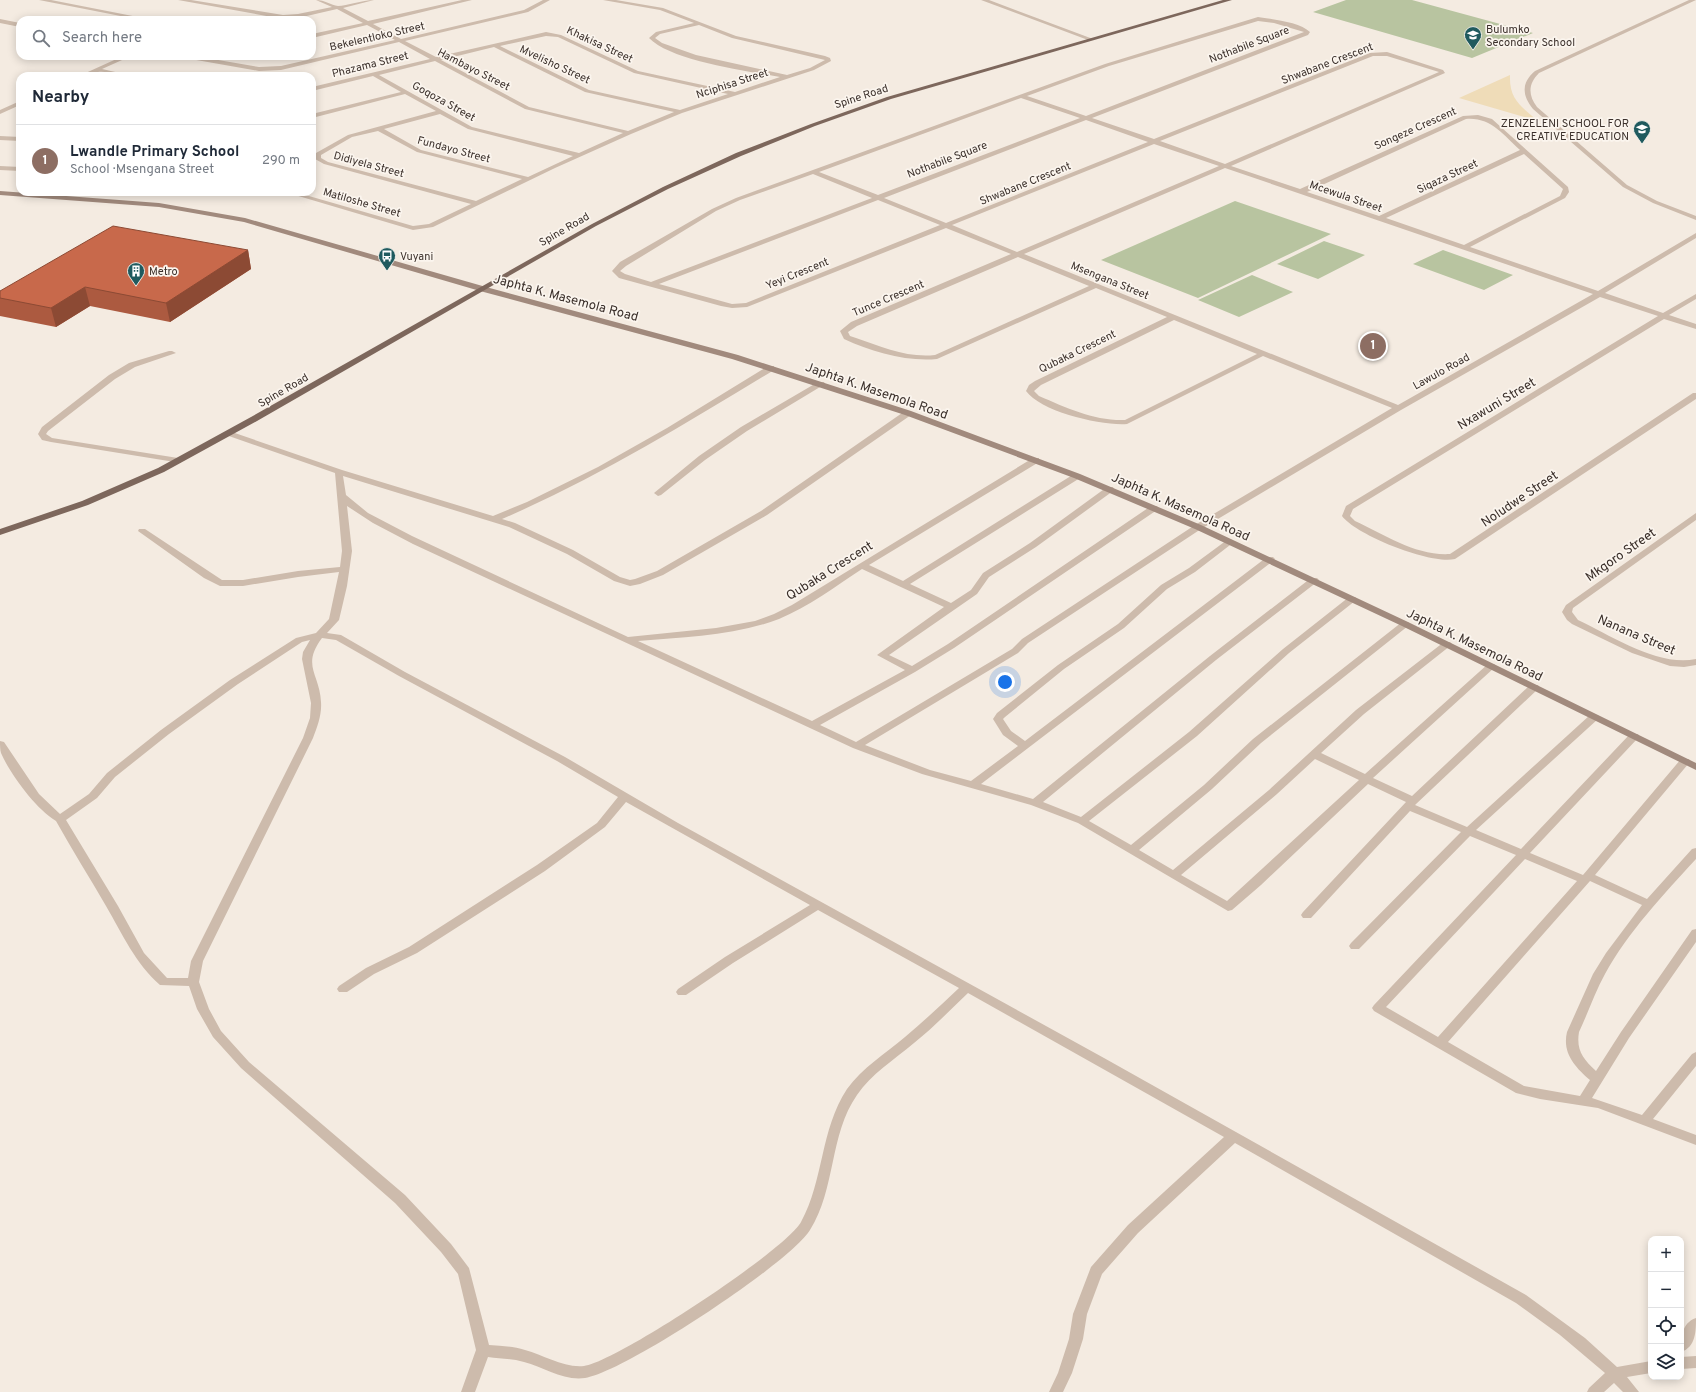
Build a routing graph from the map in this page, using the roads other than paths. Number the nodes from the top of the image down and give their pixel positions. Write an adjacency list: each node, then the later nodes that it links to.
1 (42, 0): 13 (street)
2 (70, 0): 13 (street)
3 (181, 0): 17 (street)
4 (318, 0): 14 (street, Hambayo Street)
5 (371, 0): 14 (street)
6 (469, 0): 21 (street)
7 (548, 0): 26 (street, Bekelentloko Street)
8 (606, 0): 22 (street, Nciphisa Street)
9 (984, 0): 25 (street)
10 (1217, 0): 19 (main road, Spine Road)
11 (1229, 0): 19 (main road, Spine Road)
12 (1694, 0): 67 (street)
13 (61, 4): 15 (street)
14 (337, 8): 18 (street); 21 (street, Hambayo Street)
15 (120, 15): 16 (street)
16 (126, 16)
17 (272, 16)
18 (298, 16)
19 (1170, 16): 25 (main road, Spine Road)
20 (0, 21): 23 (street)
21 (366, 23): 24 (street); 26 (street, Hambayo Street)
22 (700, 23): 37 (street, Nciphisa Street); 37 (street)
23 (16, 24)
24 (316, 35)
25 (1090, 39): 76 (main road, Spine Road)
26 (400, 41): 28 (street, Hambayo Street); 32 (street, Bekelentloko Street)
27 (494, 45): 28 (street, Khakisa Street); 40 (street, Khakisa Street); 45 (street, Mvelisho Street)
28 (433, 59): 36 (street, Phazama Street); 49 (street, Hambayo Street)
29 (119, 60): 33 (street)
30 (206, 60): 31 (street, Bekelentloko Street)
31 (314, 60)
32 (316, 60)
33 (97, 70): 34 (street); 35 (street)
34 (92, 72)
35 (108, 72)
36 (373, 74): 38 (street, Phazama Street); 39 (street, Goqoza Street)
37 (787, 77): 40 (street, Nciphisa Street)
38 (316, 88)
39 (407, 92): 44 (street, Goqoza Street); 46 (street)
40 (735, 94): 45 (street, Nciphisa Street)
41 (1021, 96): 47 (street, Mcewula Street); 47 (street, Nothabile Square); 58 (street, Nothabile Square)
42 (16, 105): 43 (street)
43 (0, 112)
44 (442, 112): 48 (street, Didiyela Street); 54 (street, Goqoza Street)
45 (680, 112): 49 (street, Nciphisa Street)
46 (316, 115)
47 (1086, 118): 52 (street, Mcewula Street); 65 (street, Nothabile Square)
48 (378, 128): 59 (street, Fundayo Street); 66 (street, Didiyela Street)
49 (629, 133): 54 (street, Nciphisa Street)
50 (0, 138): 51 (street)
51 (16, 139)
52 (1154, 142): 55 (street, Mcewula Street); 55 (street, Shwabane Crescent); 69 (street, Shwabane Crescent)
53 (1524, 150): 60 (street, Songeze Crescent); 68 (street, Siqaza Street); 72 (street, Songeze Crescent)
54 (578, 155): 59 (street, Nciphisa Street)
55 (1226, 166): 60 (street, Mcewula Street); 73 (street, Shwabane Crescent)
56 (0, 168): 57 (street)
57 (16, 169)
58 (814, 172): 65 (street, Msengana Street); 74 (street, Nothabile Square)
59 (529, 179): 66 (street, Nciphisa Street)
60 (1300, 192): 68 (street, Mcewula Street)
61 (0, 194): 62 (main road, Japhta K. Masemola Road)
62 (16, 195)
63 (34, 196): 76 (main road, Japhta K. Masemola Road)
64 (302, 196): 70 (street, Matiloshe Street)
65 (877, 197): 69 (street, Msengana Street); 74 (street, Nothabile Square)
66 (478, 204): 70 (street, Nciphisa Street)
67 (1696, 218)
68 (1379, 219): 72 (street, Mcewula Street)
69 (946, 225): 73 (street, Msengana Street); 74 (street, Yeyi Crescent)
70 (431, 226)
71 (1696, 235): 77 (street, Lawulo Road)
72 (1464, 248): 77 (street, Mcewula Street)
73 (1018, 254): 75 (street, Msengana Street); 75 (street, Tunce Crescent)
74 (652, 284)
75 (1095, 286): 80 (street, Msengana Street)
76 (483, 288): 84 (main road, Japhta K. Masemola Road); 89 (main road, Spine Road)
77 (1598, 294): 79 (street, Mcewula Street); 87 (street, Lawulo Road)
78 (1696, 296): 79 (street)
79 (1664, 316): 81 (street, Mcewula Street); 98 (street, Nxawuni Street)
80 (1174, 317): 83 (street, Msengana Street); 83 (street, Qubaka Crescent)
81 (1696, 327)
82 (172, 353): 91 (street)
83 (1264, 353): 87 (street, Msengana Street)
84 (771, 368): 85 (main road, Japhta K. Masemola Road); 100 (street)
85 (821, 384): 88 (main road, Japhta K. Masemola Road); 95 (street)
86 (1696, 395): 98 (street, Noludwe Street)
87 (1398, 408): 101 (street, Lawulo Road)
88 (908, 413): 90 (main road, Japhta K. Masemola Road); 100 (street)
89 (229, 433): 91 (main road, Spine Road); 92 (street)
90 (1036, 460): 93 (main road, Japhta K. Masemola Road); 106 (street, Qubaka Crescent)
91 (178, 461): 103 (main road, Spine Road)
92 (339, 472): 96 (street); 100 (street)
93 (1077, 476): 94 (main road, Japhta K. Masemola Road); 109 (street)
94 (1110, 489): 97 (main road, Japhta K. Masemola Road); 111 (street)
95 (658, 493)
96 (342, 497): 107 (street); 115 (street)
97 (1154, 508): 101 (main road, Japhta K. Masemola Road); 119 (street)
98 (1346, 516)
99 (1696, 516): 112 (street, Mkgoro Street)
100 (494, 519)
101 (1198, 527): 104 (main road, Japhta K. Masemola Road); 125 (street, Lawulo Road)
102 (142, 531): 107 (street)
103 (0, 532)
104 (1230, 542): 105 (main road, Japhta K. Masemola Road); 126 (street)
105 (1270, 560): 108 (main road, Japhta K. Masemola Road); 126 (street)
106 (863, 566): 109 (street); 115 (street, Qubaka Crescent)
107 (344, 569): 114 (street)
108 (1314, 580): 110 (main road, Japhta K. Masemola Road); 133 (street)
109 (903, 585): 111 (street)
110 (1352, 599): 113 (main road, Japhta K. Masemola Road); 136 (street)
111 (952, 607): 119 (street)
112 (1570, 618): 117 (street, Nanana Street)
113 (1405, 624): 116 (main road, Japhta K. Masemola Road); 138 (street)
114 (319, 635): 132 (street); 135 (street); 148 (street)
115 (627, 639): 122 (street)
116 (1447, 644): 118 (main road, Japhta K. Masemola Road); 127 (street)
117 (1696, 662)
118 (1491, 666): 120 (main road, Japhta K. Masemola Road); 130 (street)
119 (912, 670): 122 (street)
120 (1534, 687): 121 (main road, Japhta K. Masemola Road); 134 (street)
121 (1594, 717): 123 (main road, Japhta K. Masemola Road); 137 (street)
122 (812, 725): 125 (street)
123 (1634, 736): 128 (main road, Japhta K. Masemola Road); 140 (street)
124 (0, 744): 135 (street)
125 (857, 746): 131 (street)
126 (1026, 746): 131 (street)
127 (1316, 754): 130 (street); 141 (street)
128 (1685, 761): 129 (main road, Japhta K. Masemola Road); 142 (street)
129 (1696, 766)
130 (1365, 778): 134 (street); 141 (street)
131 (973, 785): 133 (street)
132 (625, 796): 144 (street); 150 (street)
133 (1035, 803): 136 (street)
134 (1411, 803): 137 (street); 145 (street)
135 (60, 819): 148 (street)
136 (1082, 821): 138 (street)
137 (1468, 832): 140 (street); 147 (street)
138 (1133, 850): 141 (street)
139 (1696, 852): 143 (street)
140 (1522, 854): 142 (street); 152 (street)
141 (1175, 874)
142 (1587, 878): 143 (street); 152 (street)
143 (1650, 904): 154 (street)
144 (818, 905): 149 (street); 151 (street)
145 (1307, 915)
146 (1696, 933): 154 (street)
147 (1355, 946)
148 (193, 982): 161 (street)
149 (966, 988): 157 (street); 161 (street)
150 (343, 989)
151 (682, 992)
152 (1440, 1044): 155 (street)
153 (1696, 1057): 156 (street)
154 (1597, 1079): 155 (street)
155 (1584, 1100): 156 (street)
156 (1645, 1120): 158 (street)
157 (1233, 1137): 165 (street); 167 (street)
158 (1696, 1140)
159 (1696, 1324): 160 (street)
160 (1682, 1344)
161 (483, 1350): 166 (street)
162 (1696, 1362): 163 (street)
163 (1684, 1363)
164 (1648, 1368): 165 (street)
165 (1615, 1373): 168 (street); 169 (street)
166 (468, 1392)
167 (1056, 1392)
168 (1594, 1392)
169 (1632, 1392)

